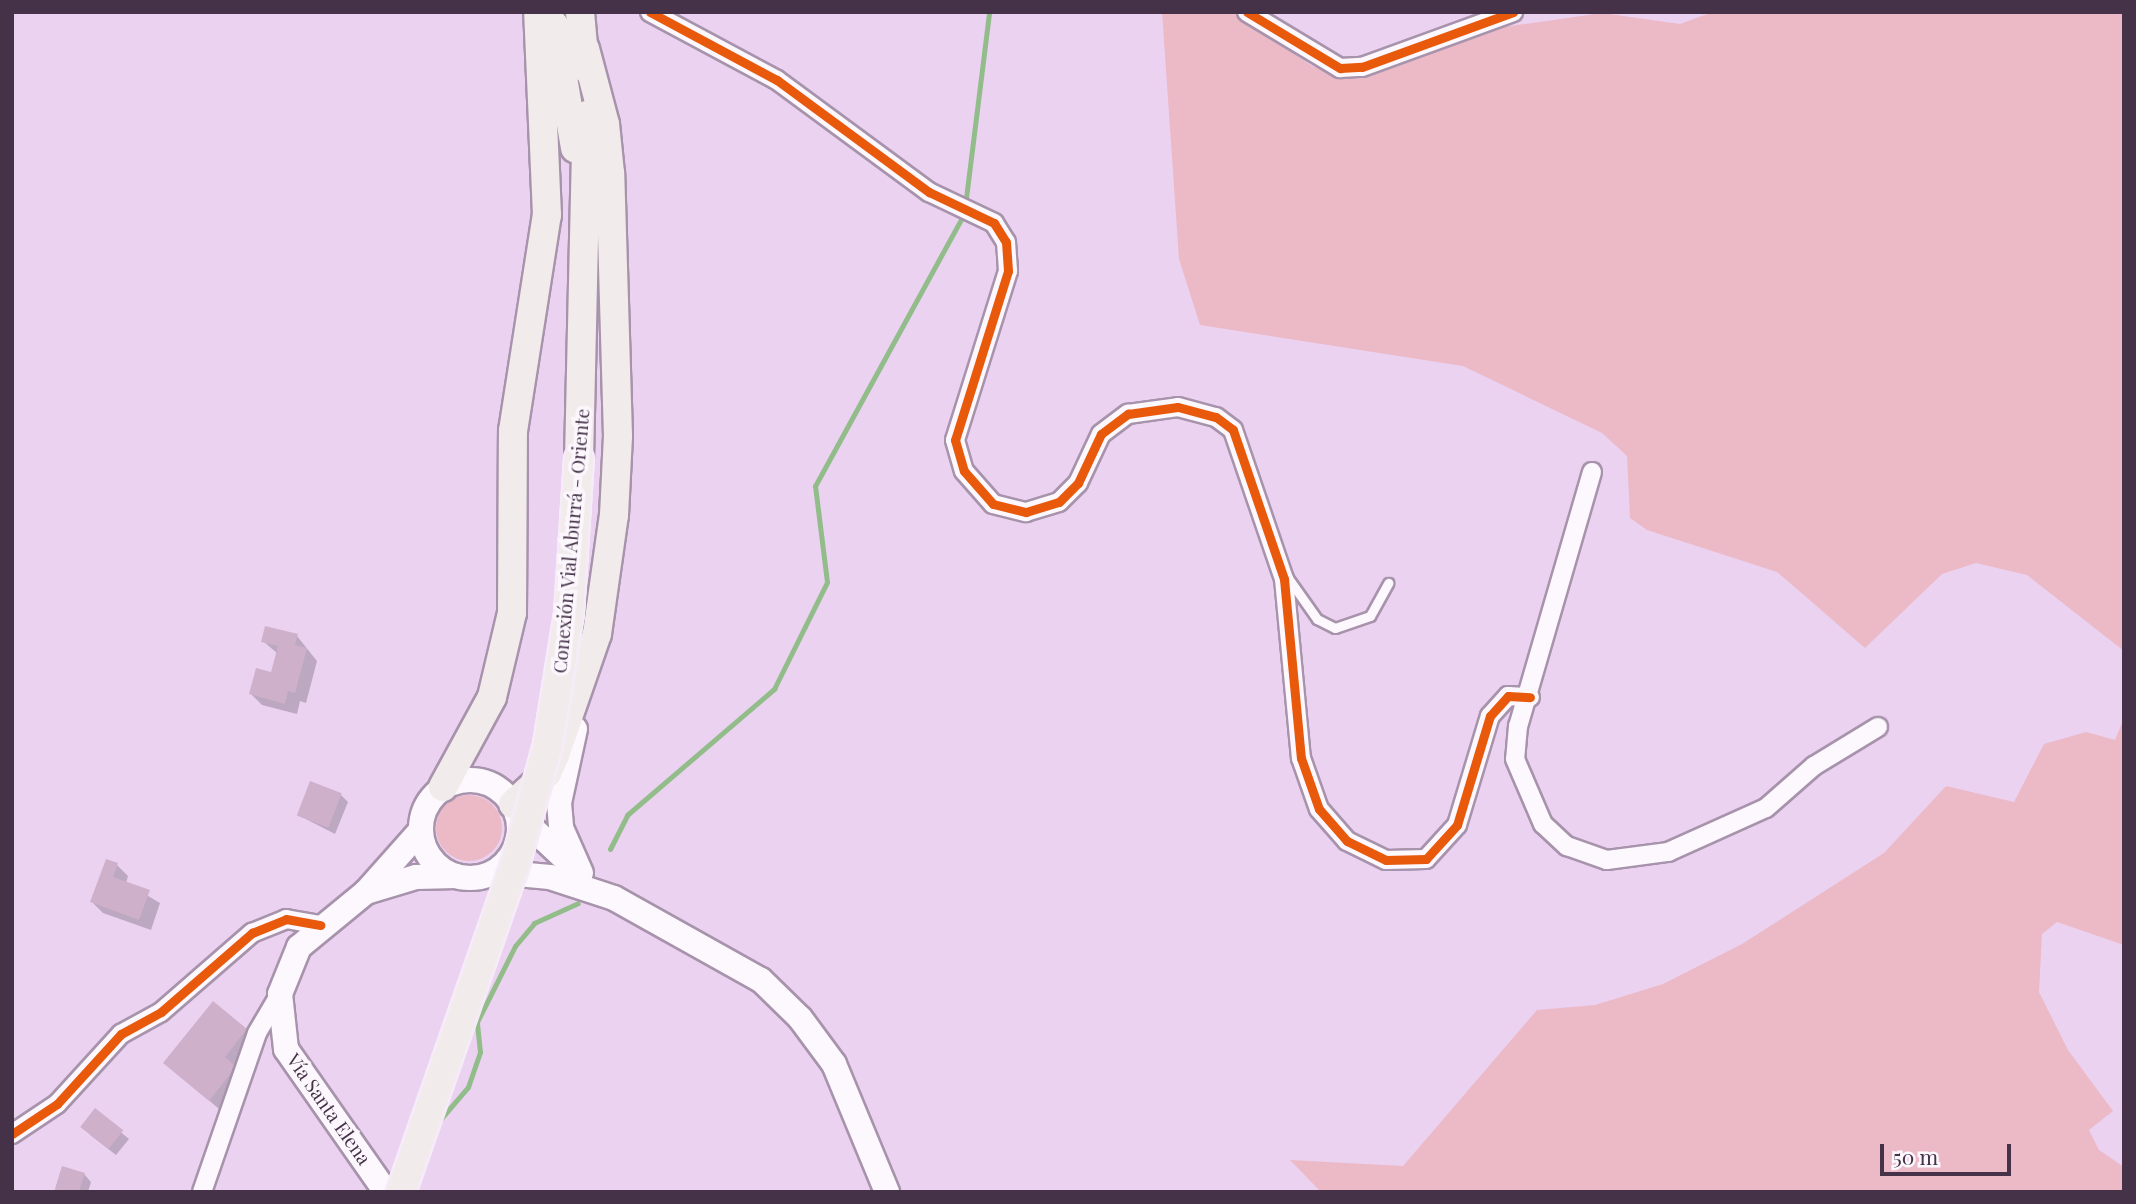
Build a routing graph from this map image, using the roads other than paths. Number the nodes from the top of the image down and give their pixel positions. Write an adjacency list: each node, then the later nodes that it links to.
1 (538, 12): 15 (main road)
2 (552, 12): 8 (main road)
3 (580, 12): 7 (main road)
4 (650, 12): 10 (street)
5 (1247, 12): 6 (street)
6 (1513, 12)
7 (585, 49): 8 (main road); 12 (main road)
8 (587, 243): 28 (main road, Conexión Vial Aburrá - Oriente, bridge)
9 (1592, 472): 13 (street)
10 (1282, 572): 11 (lane); 13 (street)
11 (1388, 583)
12 (597, 635): 16 (main road); 19 (main road)
13 (1530, 697): 14 (street)
14 (1878, 727)
15 (443, 787): 16 (main road); 17 (main road)
16 (515, 809): 18 (main road); 19 (main road)
17 (421, 830): 20 (main road); 21 (main road, Vía Santa Elena)
18 (495, 872): 20 (main road); 22 (main road)
19 (581, 873): 22 (main road)
20 (456, 877): 21 (main road, Vía Santa Elena)
21 (366, 892): 23 (main road, Vía Santa Elena)
22 (614, 898): 29 (main road)
23 (320, 925): 24 (main road, Vía Santa Elena); 25 (street)
24 (280, 994): 26 (main road, Vía Santa Elena); 27 (street)
25 (12, 1134)
26 (381, 1183)
27 (202, 1192)
28 (401, 1192)
29 (887, 1192)

